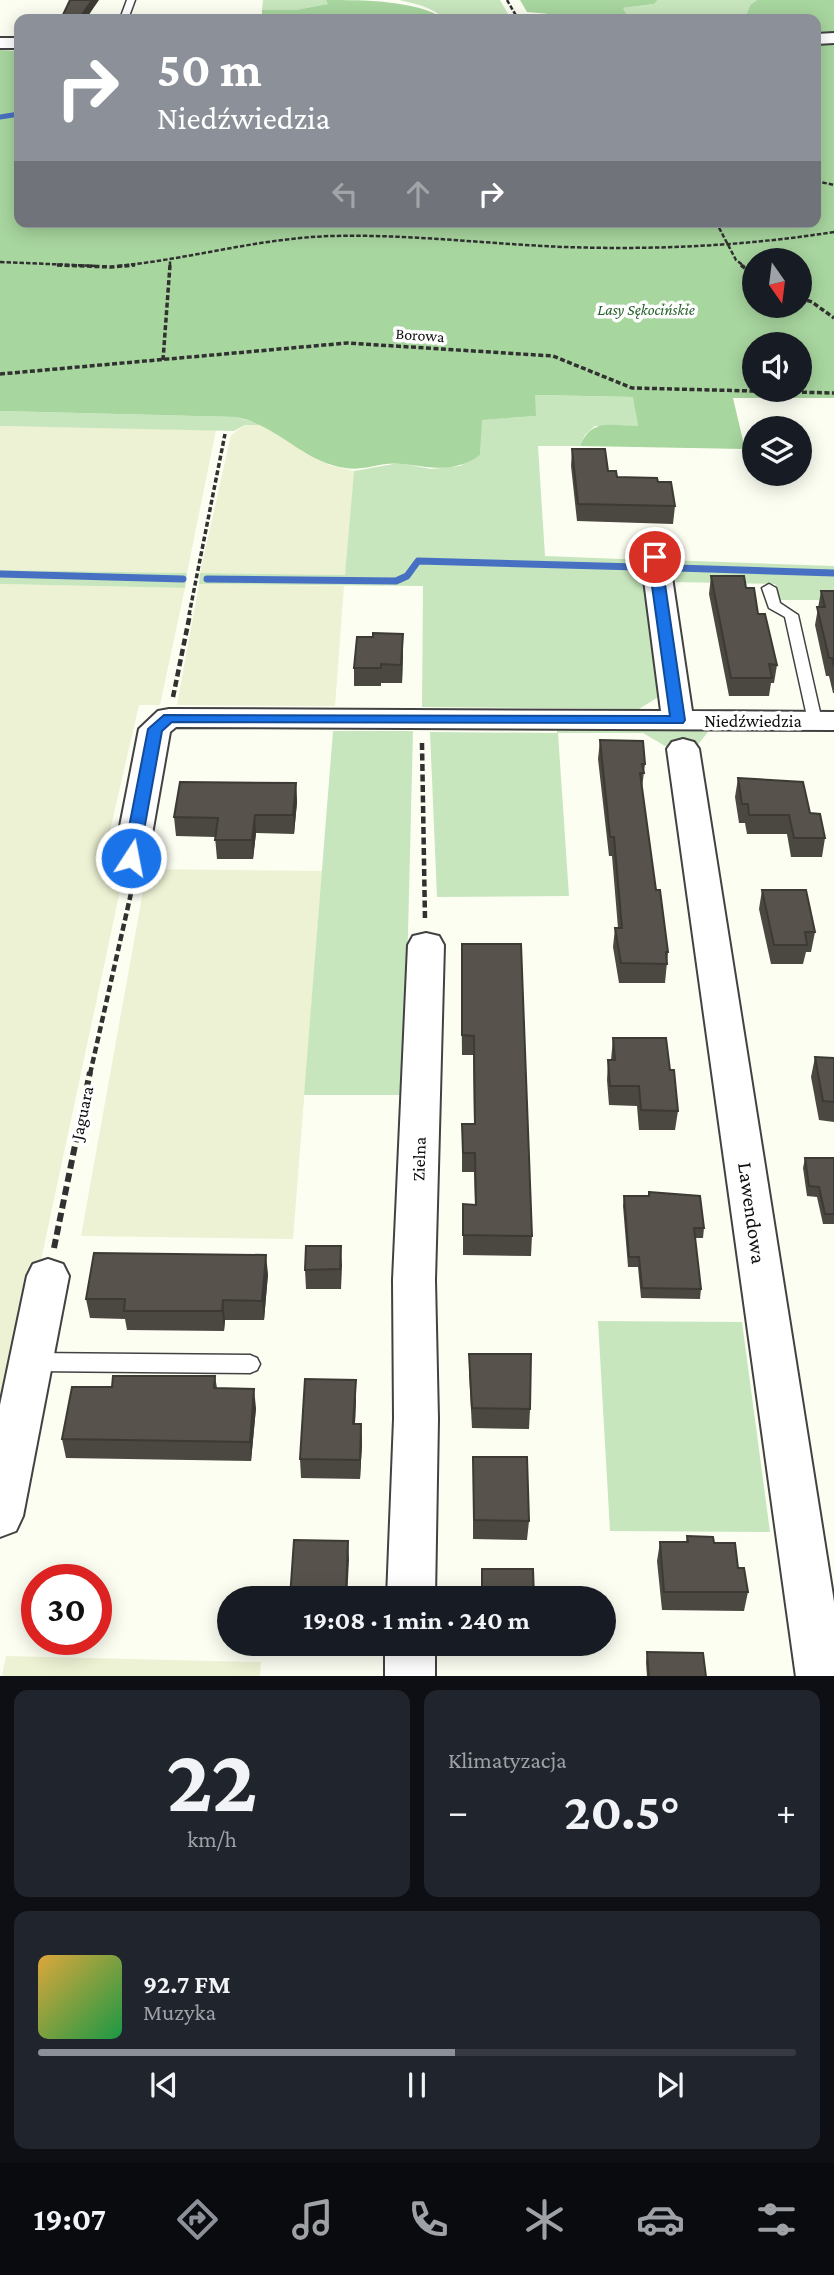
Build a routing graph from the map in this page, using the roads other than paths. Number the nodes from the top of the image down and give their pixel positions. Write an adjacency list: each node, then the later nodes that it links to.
1 (655, 557): 4 (street, Lawendowa)
2 (769, 588): 3 (lane)
3 (825, 721): 4 (street, Niedźwiedzia)
4 (680, 735): 5 (street, Niedźwiedzia); 14 (street, Lawendowa)
5 (131, 858)
6 (426, 945): 11 (street, Zielna)
7 (48, 1276): 8 (street)
8 (31, 1362): 9 (lane); 10 (street)
9 (250, 1364)
10 (0, 1516)
11 (411, 1586)
12 (410, 1656): 13 (street)
13 (410, 1676)
14 (821, 1676)

